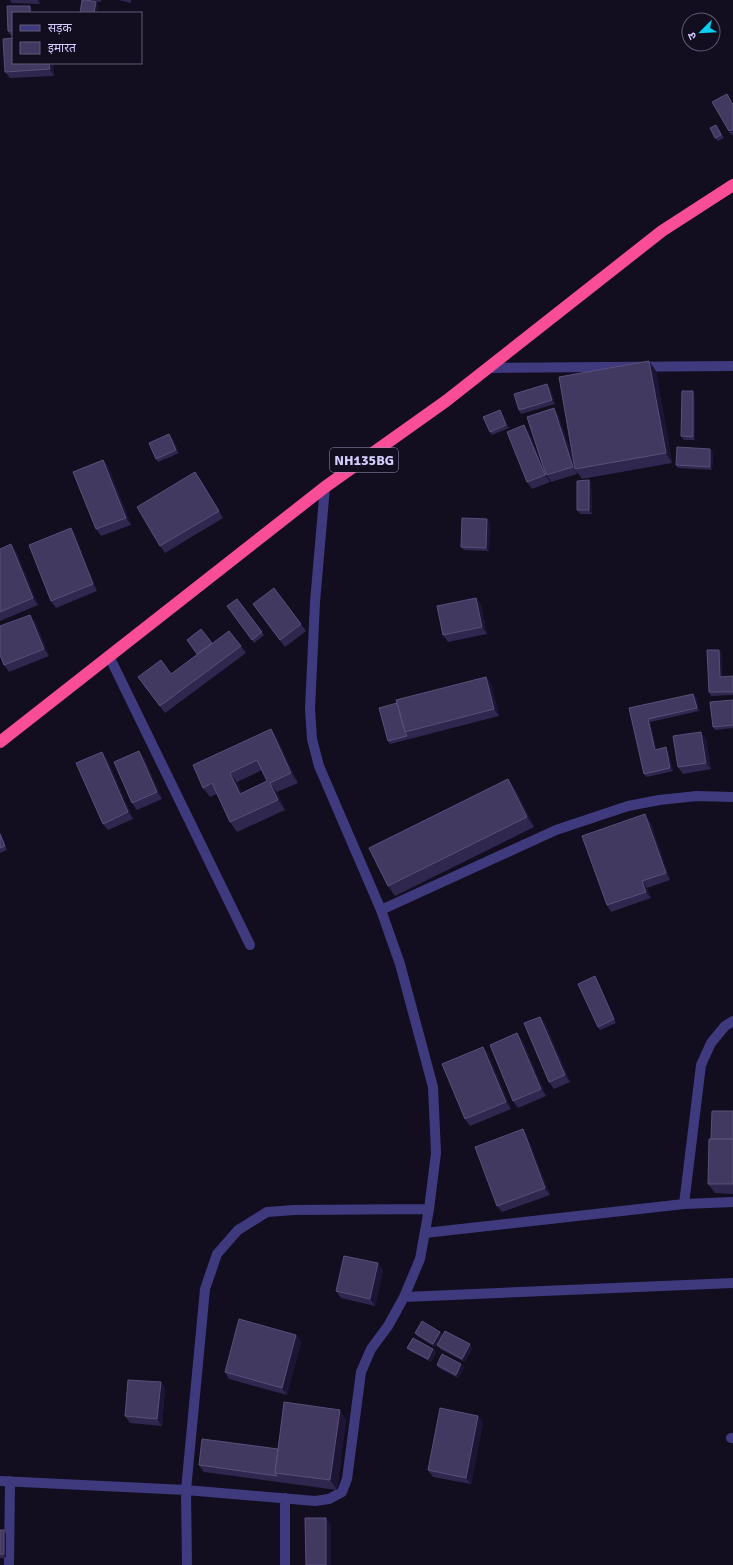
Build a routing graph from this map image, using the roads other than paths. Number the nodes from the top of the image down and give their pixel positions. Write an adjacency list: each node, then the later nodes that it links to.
1 (733, 185): 3 (highway, NH135BG)
2 (733, 366): 3 (street)
3 (488, 368): 4 (highway, NH135BG)
4 (324, 487): 5 (highway, NH135BG); 8 (street)
5 (109, 656): 6 (highway, NH135BG); 9 (street)
6 (0, 742)
7 (733, 797): 8 (street)
8 (381, 910): 13 (street)
9 (250, 945)
10 (733, 1021): 12 (street)
11 (733, 1202): 12 (street)
12 (684, 1204): 14 (street)
13 (429, 1209): 14 (street); 18 (street)
14 (425, 1233): 16 (street)
15 (733, 1283): 16 (street)
16 (404, 1297): 19 (street)
17 (5, 1481): 18 (street); 20 (street)
18 (186, 1490): 19 (street); 21 (street)
19 (285, 1498): 22 (street)
20 (9, 1565)
21 (187, 1565)
22 (285, 1565)

